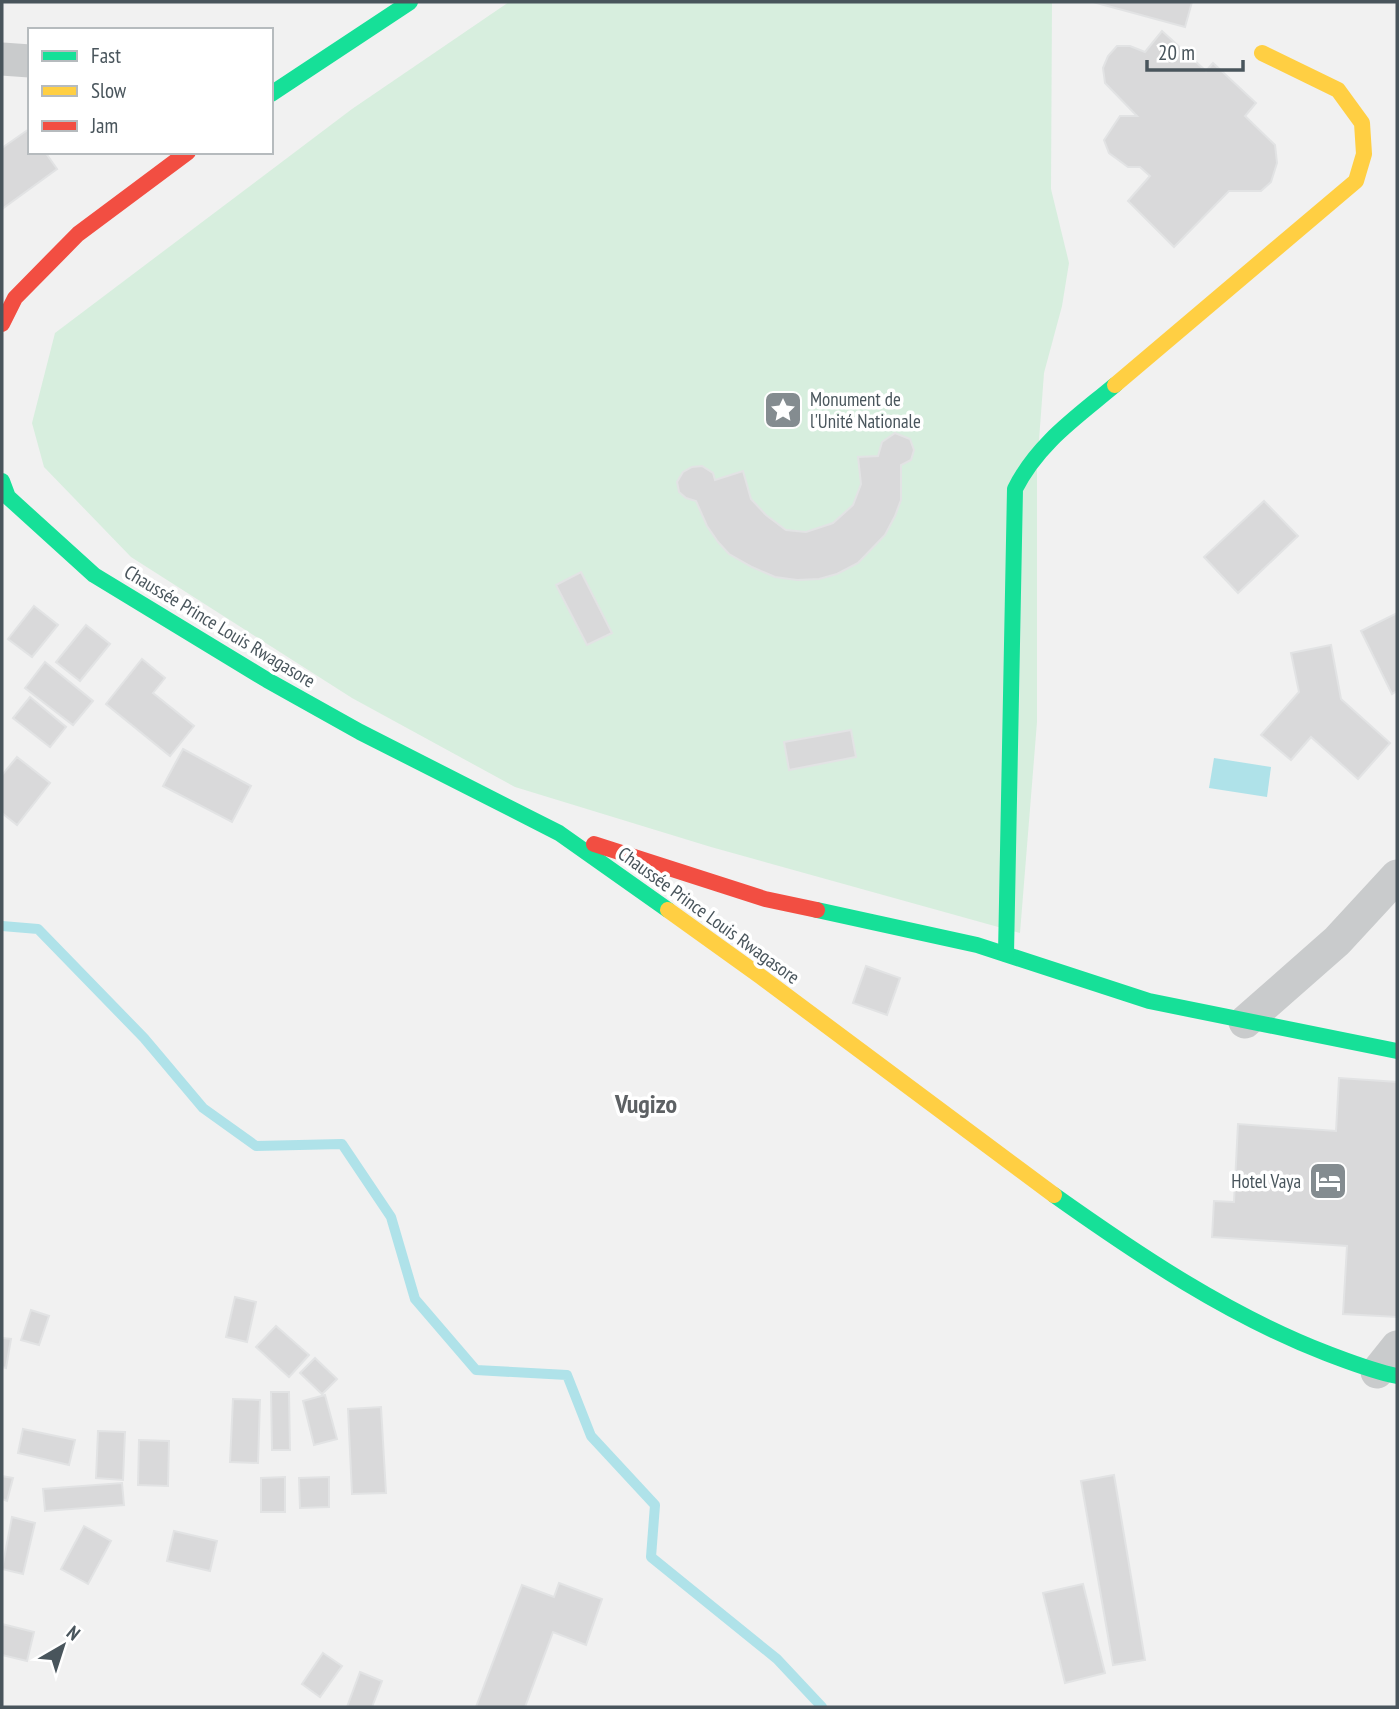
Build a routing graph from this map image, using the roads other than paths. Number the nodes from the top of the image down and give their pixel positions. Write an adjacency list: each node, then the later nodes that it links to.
1 (410, 2): 5 (street)
2 (1262, 54): 11 (street)
3 (2, 59): 4 (street)
4 (28, 61)
5 (273, 92)
6 (185, 154): 7 (street)
7 (2, 324)
8 (2, 481): 9 (street, Chaussée Prince Louis Rwagasore)
9 (559, 833): 11 (street); 15 (street, Chaussée Prince Louis Rwagasore)
10 (1397, 876): 12 (street)
11 (1006, 954): 12 (street)
12 (1245, 1022): 13 (street)
13 (1397, 1051)
14 (1397, 1347): 15 (street)
15 (1387, 1374)

